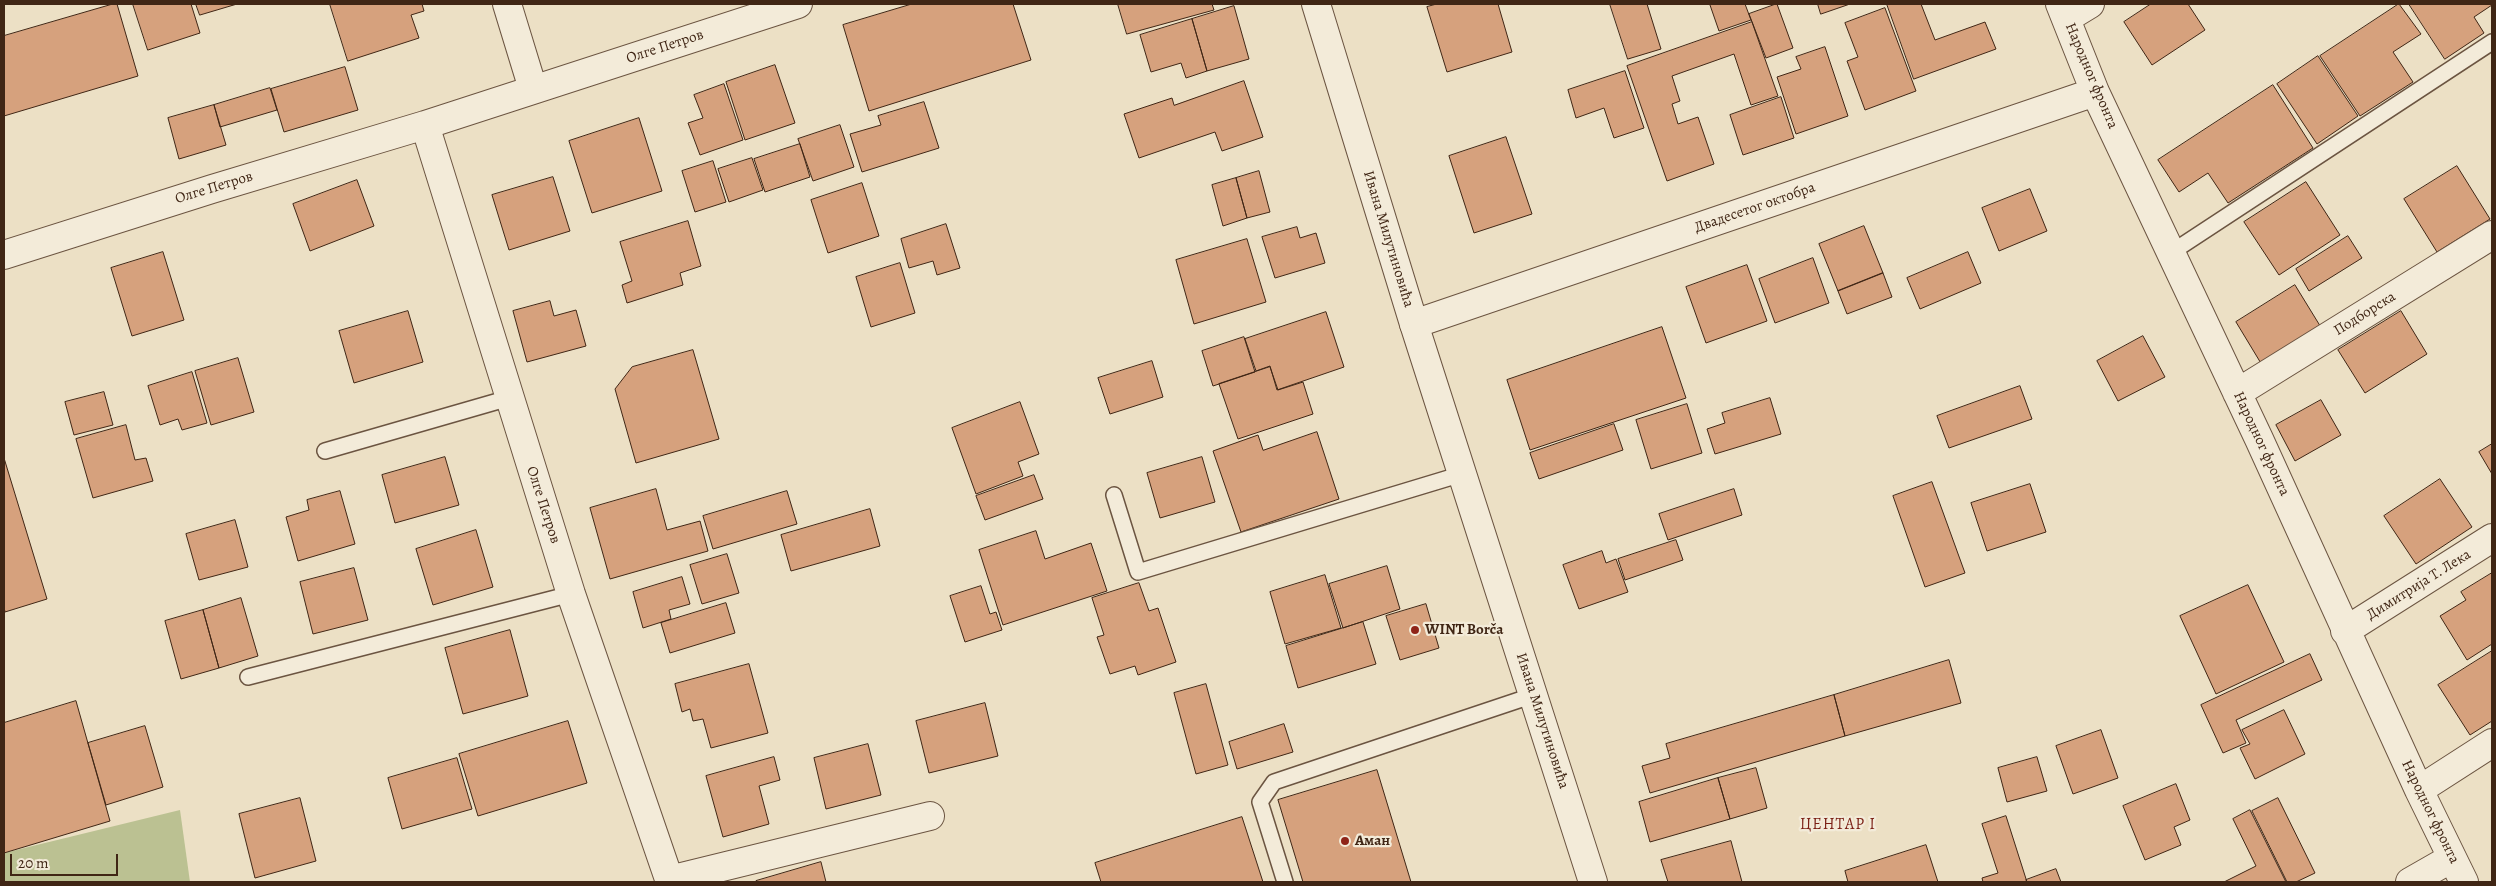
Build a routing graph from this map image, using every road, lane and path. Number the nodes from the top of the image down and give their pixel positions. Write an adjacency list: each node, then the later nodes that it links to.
1 (507, 4): 7 (street)
2 (798, 4): 7 (street, Олге Петров)
3 (1316, 4): 13 (street, Ивана Милутиновића)
4 (2090, 4): 5 (street)
5 (2064, 11): 8 (street, Народног фронта)
6 (2492, 42): 11 (lane)
7 (533, 89): 9 (street, Олге Петров)
8 (2095, 92): 11 (street, Народног фронта); 13 (street, Двадесетог октобра)
9 (425, 125): 12 (street, Олге Петров); 15 (street, Олге Петров)
10 (2492, 235): 14 (street, Подборска)
11 (2172, 252): 14 (street, Народног фронта)
12 (4, 255)
13 (1414, 324): 17 (street, Ивана Милутиновића)
14 (2237, 393): 21 (street, Народног фронта)
15 (509, 398): 16 (lane); 20 (street, Олге Петров)
16 (325, 451)
17 (1462, 474): 18 (lane); 23 (street, Ивана Милутиновића)
18 (1114, 495)
19 (2492, 538): 21 (street, Димитрија Т. Лека)
20 (571, 594): 22 (lane); 28 (street, Олге Петров)
21 (2345, 631): 25 (street, Народног фронта)
22 (248, 677)
23 (1534, 695): 29 (lane); 30 (street, Ивана Милутиновића)
24 (2492, 743): 25 (street)
25 (2419, 790): 27 (street, Народног фронта)
26 (930, 816): 28 (street)
27 (2452, 858): 31 (street); 32 (street, Народног фронта)
28 (669, 881)
29 (1285, 882)
30 (1593, 882)
31 (2410, 882)
32 (2464, 882)

